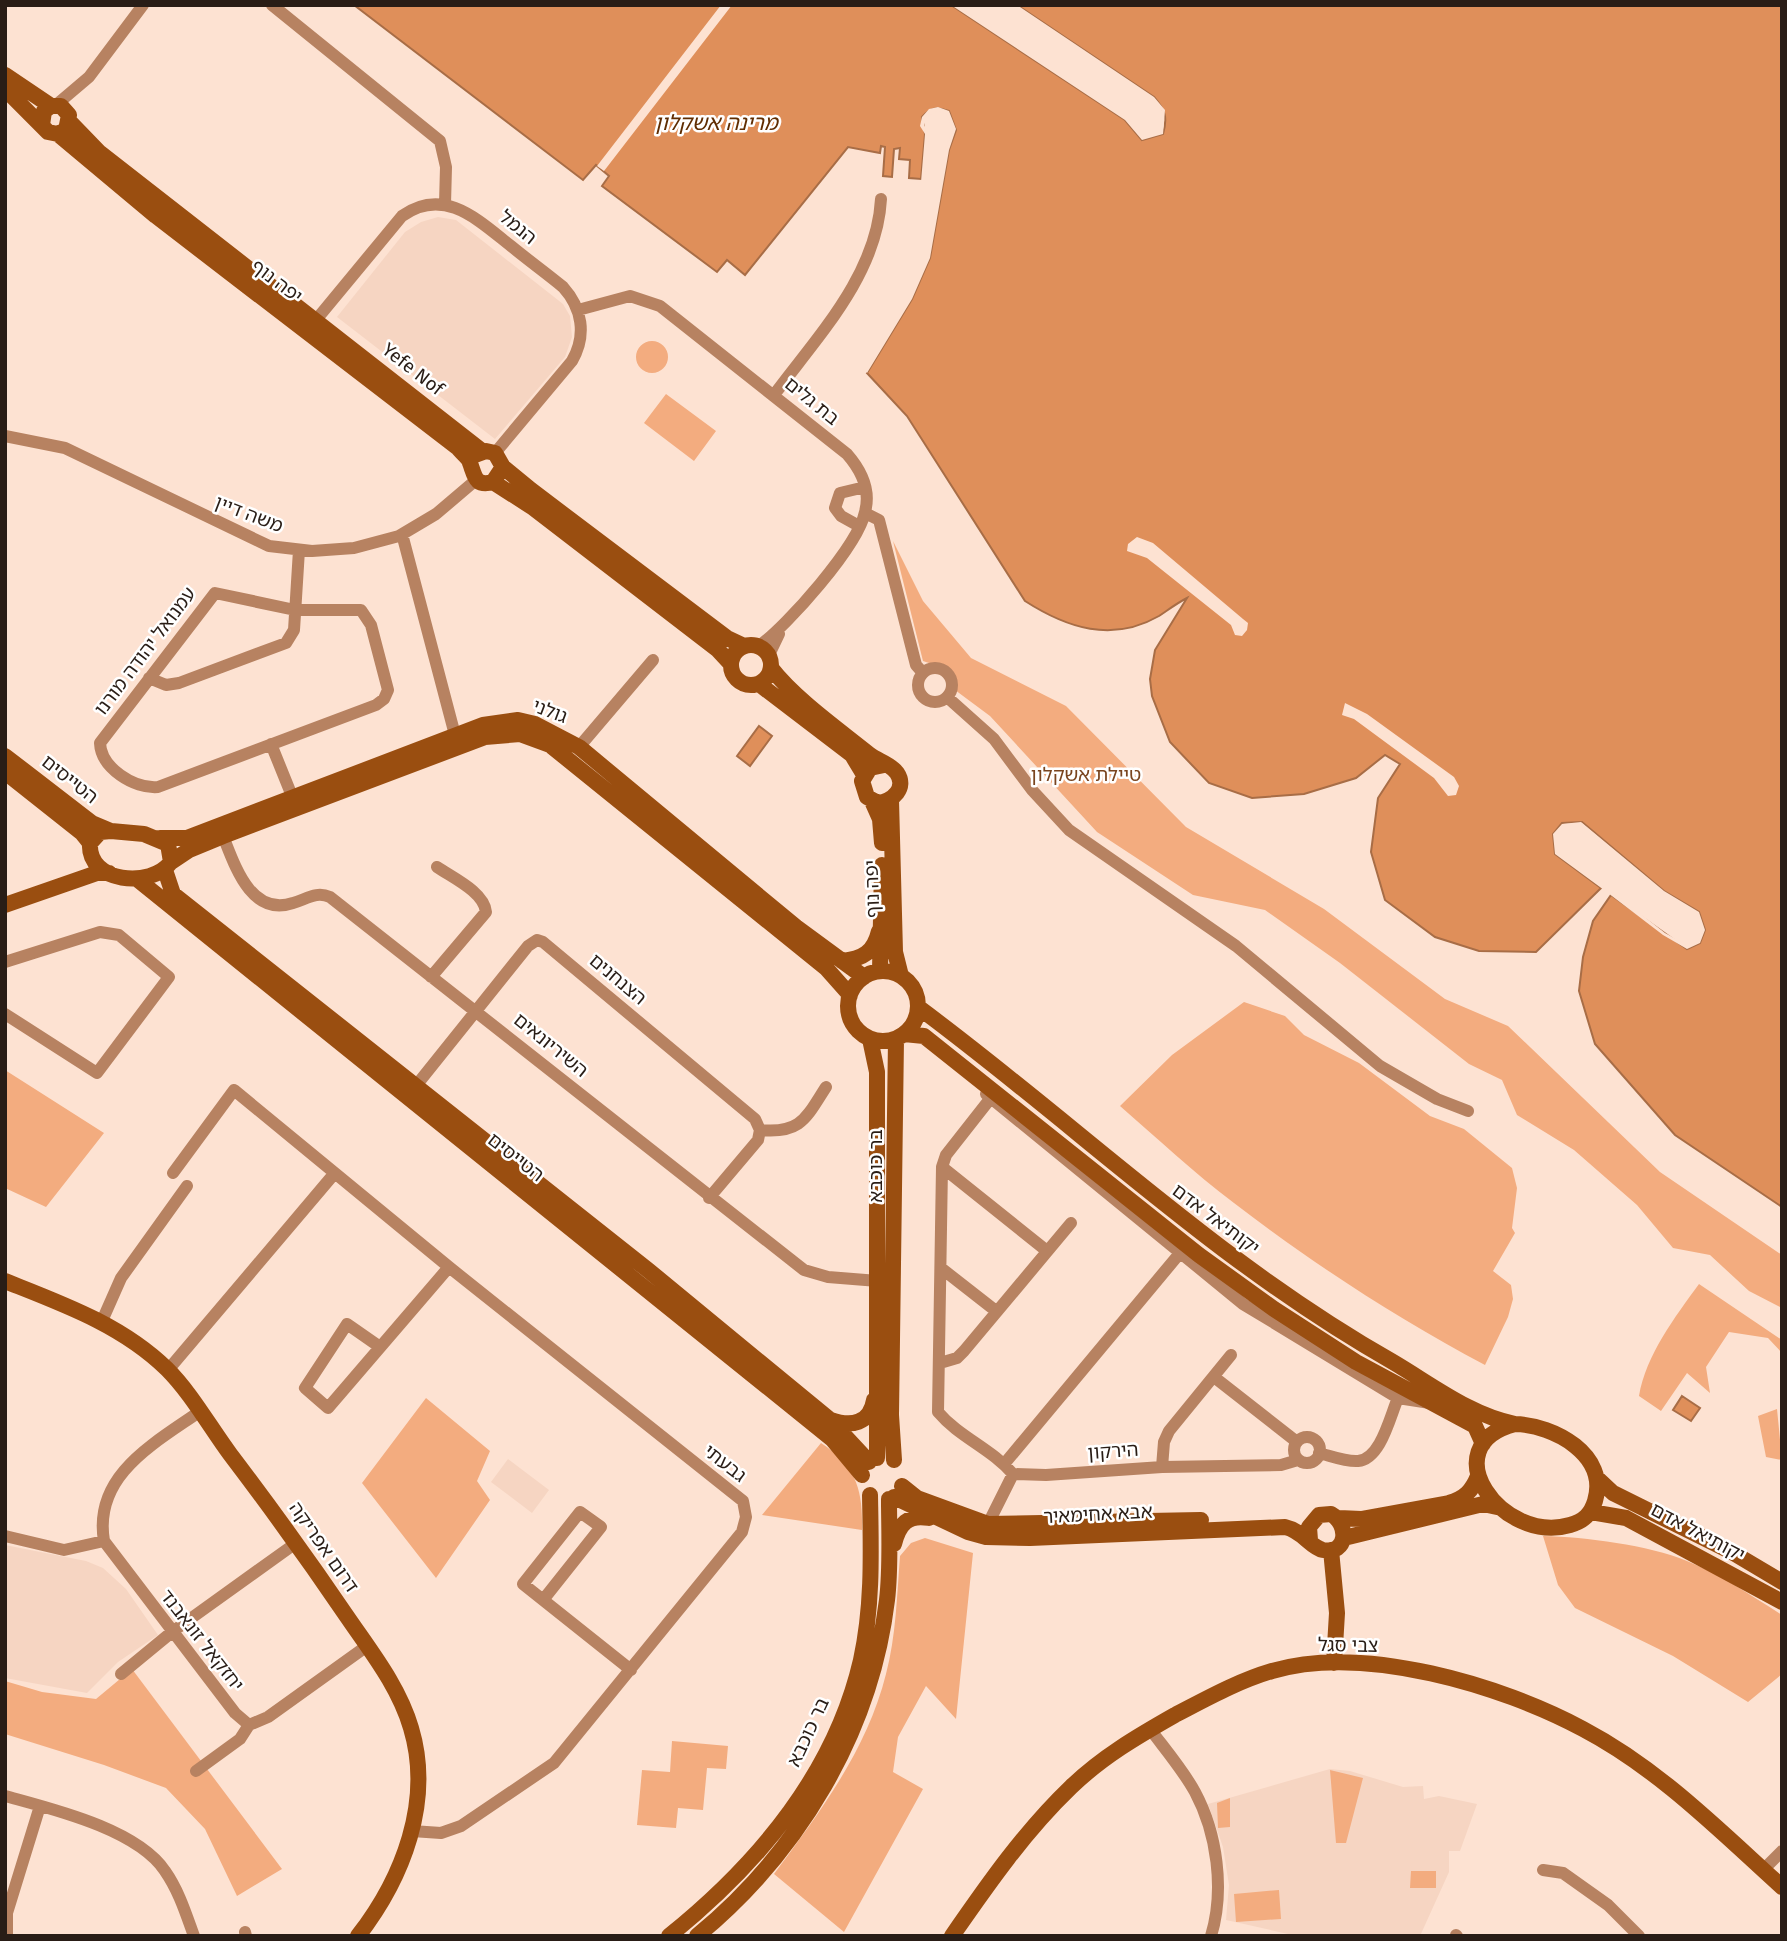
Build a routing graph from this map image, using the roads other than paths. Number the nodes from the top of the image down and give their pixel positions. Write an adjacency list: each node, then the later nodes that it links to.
1 (143, 5): 5 (street)
2 (272, 5): 9 (street)
3 (5, 75): 5 (main road, יפה נוף)
4 (5, 89): 6 (main road)
5 (62, 112): 6 (main road); 7 (main road); 11 (main road, יפה נוף)
6 (42, 125): 7 (main road, יפה נוף)
7 (58, 134): 12 (main road, יפה נוף)
8 (881, 200): 13 (street)
9 (444, 204): 10 (street, הנמל); 11 (street)
10 (578, 310): 13 (street, בת גלים); 15 (street)
11 (316, 320): 12 (street); 15 (main road, Yefe Nof)
12 (318, 338): 15 (main road, יפה נוף)
13 (774, 396): 18 (street, בת גלים)
14 (5, 436): 22 (street, משה דיין)
15 (488, 459): 16 (main road, יפה נוף); 17 (main road); 24 (main road, יפה נוף)
16 (476, 480): 17 (main road); 21 (street, משה דיין)
17 (494, 482): 26 (main road)
18 (865, 487): 19 (street, בת גלים); 20 (street)
19 (866, 513): 20 (street); 27 (street)
20 (859, 526): 24 (street)
21 (402, 534): 22 (street, משה דיין); 31 (street)
22 (299, 550): 23 (street)
23 (295, 610): 28 (street); 28 (street, עמנואל יהודה מורנו); 32 (street, עמנואל יהודה מורנו)
24 (761, 654): 26 (main road); 29 (main road); 35 (main road, יפה נוף)
25 (653, 660): 33 (street)
26 (731, 664): 29 (main road)
27 (923, 673): 30 (street); 30 (street)
28 (149, 677): 32 (street, עמנואל יהודה מורנו)
29 (759, 684): 37 (main road)
30 (947, 697): 68 (street)
31 (455, 735): 33 (main road, גולני); 38 (main road, גולני)
32 (271, 744): 38 (street)
33 (579, 747): 52 (main road, גולני)
34 (5, 756): 41 (main road, הטייסים)
35 (884, 765): 37 (main road); 39 (main road)
36 (5, 772): 44 (main road, הטייסים)
37 (864, 775): 40 (main road)
38 (292, 796): 43 (main road, גולני)
39 (891, 800): 40 (main road); 55 (main road, יפה נוף)
40 (872, 801): 51 (main road, יפה נוף)
41 (111, 831): 43 (main road, גולני); 44 (main road)
42 (223, 836): 45 (main road, גולני); 56 (street, השיריונאים); 58 (main road, גולני)
43 (160, 838): 45 (main road, הטייסים)
44 (90, 850): 47 (main road, הטייסים); 49 (main road)
45 (168, 866): 48 (main road, גולני); 66 (main road, הטייסים)
46 (437, 867): 56 (street)
47 (112, 873): 48 (main road); 49 (main road)
48 (137, 879): 66 (main road, הטייסים)
49 (64, 885): 50 (main road)
50 (5, 905)
51 (882, 915): 52 (main road); 54 (main road, יפה נוף)
52 (842, 961): 57 (main road, גולני)
53 (5, 962): 61 (street)
54 (880, 971): 55 (main road); 57 (main road)
55 (901, 976): 59 (main road)
56 (431, 977): 60 (street, השיריונאים)
57 (864, 977): 58 (main road)
58 (850, 995): 63 (main road)
59 (918, 1007): 62 (main road); 94 (main road, יקותיאל אדם)
60 (477, 1010): 66 (street, הצנחנים); 69 (street, הצנחנים); 74 (street, השיריונאים)
61 (5, 1014)
62 (900, 1037): 63 (main road); 64 (main road, יקותיאל אדם); 98 (main road, בר כוכבא)
63 (870, 1039): 80 (main road, בר כוכבא)
64 (970, 1071): 67 (street); 91 (main road, יקותיאל אדם)
65 (826, 1087): 69 (street)
66 (410, 1092): 93 (main road, הטייסים); 100 (main road, הטייסים)
67 (990, 1099): 70 (street); 77 (street)
68 (1468, 1111)
69 (761, 1130): 74 (street)
70 (942, 1167): 76 (street); 79 (street)
71 (173, 1173): 72 (street, גבעתי)
72 (334, 1174): 78 (street, גבעתי); 87 (street)
73 (187, 1186): 83 (street)
74 (709, 1198): 80 (street, השיריונאים)
75 (1071, 1223): 76 (street)
76 (1047, 1251): 82 (street)
77 (1180, 1254): 90 (street); 102 (street)
78 (449, 1267): 84 (street); 126 (street, גבעתי)
79 (940, 1268): 82 (street); 86 (street)
80 (878, 1280): 89 (main road, בר כוכבא)
81 (5, 1281): 83 (main road, דרום אפריקה)
82 (996, 1311): 86 (street)
83 (102, 1321): 87 (main road, דרום אפריקה)
84 (380, 1347): 84 (street)
85 (1231, 1355): 88 (street)
86 (940, 1363): 102 (street)
87 (168, 1370): 92 (main road, דרום אפריקה)
88 (1214, 1377): 95 (street); 101 (street)
89 (878, 1379): 93 (main road); 100 (main road, בר כוכבא)
90 (1398, 1398): 91 (street); 97 (street)
91 (1433, 1403): 96 (main road, יקותיאל אדם)
92 (199, 1412): 116 (street); 117 (main road, דרום אפריקה)
93 (829, 1419): 100 (main road, הטייסים)
94 (1515, 1424): 96 (main road); 104 (main road)
95 (1297, 1442): 97 (street); 99 (street)
96 (1483, 1444): 103 (main road)
97 (1320, 1453): 99 (street)
98 (894, 1460): 100 (main road); 105 (main road)
99 (1298, 1460): 101 (street, הירקון)
100 (870, 1465): 106 (main road)
101 (1162, 1467): 102 (street, הירקון)
102 (1009, 1469): 112 (street)
103 (1478, 1476): 107 (main road); 110 (main road)
104 (1597, 1478): 108 (main road); 120 (main road, יקותיאל אדם)
105 (895, 1494): 106 (main road); 111 (main road, אבא אחימאיר); 112 (main road, אבא אחימאיר); 119 (main road, בר כוכבא)
106 (870, 1495): 141 (main road, בר כוכבא)
107 (1497, 1507): 108 (main road); 114 (main road)
108 (1591, 1512): 122 (main road, יקותיאל אדם)
109 (1315, 1517): 110 (main road); 112 (main road, אבא אחימאיר); 115 (main road)
110 (1339, 1518): 114 (main road)
111 (941, 1520): 115 (main road, אבא אחימאיר); 119 (main road)
112 (988, 1524)
113 (5, 1536): 116 (street)
114 (1344, 1538): 118 (main road)
115 (1310, 1540): 118 (main road)
116 (104, 1541): 123 (street, יחזקאל זונאבנד)
117 (296, 1543): 123 (street); 124 (main road, דרום אפריקה)
118 (1331, 1550): 125 (main road)
119 (889, 1570): 142 (main road, בר כוכבא)
120 (1782, 1581)
121 (543, 1600): 121 (street); 126 (street)
122 (1782, 1602)
123 (172, 1632): 127 (street); 128 (street, יחזקאל זונאבנד)
124 (367, 1646): 128 (street); 133 (main road, דרום אפריקה)
125 (1334, 1663): 129 (main road, צבי סגל); 136 (main road, צבי סגל)
126 (631, 1670): 133 (street, גבעתי)
127 (121, 1674)
128 (249, 1725): 130 (street)
129 (1150, 1729): 143 (main road, צבי סגל); 144 (street)
130 (196, 1771)
131 (5, 1796): 132 (street)
132 (40, 1805): 138 (street); 139 (street)
133 (412, 1831): 140 (main road, דרום אפריקה)
134 (1782, 1851): 136 (street)
135 (1543, 1870): 145 (street)
136 (1763, 1870): 137 (main road, צבי סגל)
137 (1782, 1887)
138 (7, 1936)
139 (194, 1936)
140 (358, 1936)
141 (669, 1936)
142 (697, 1936)
143 (952, 1936)
144 (1211, 1936)
145 (1639, 1936)

